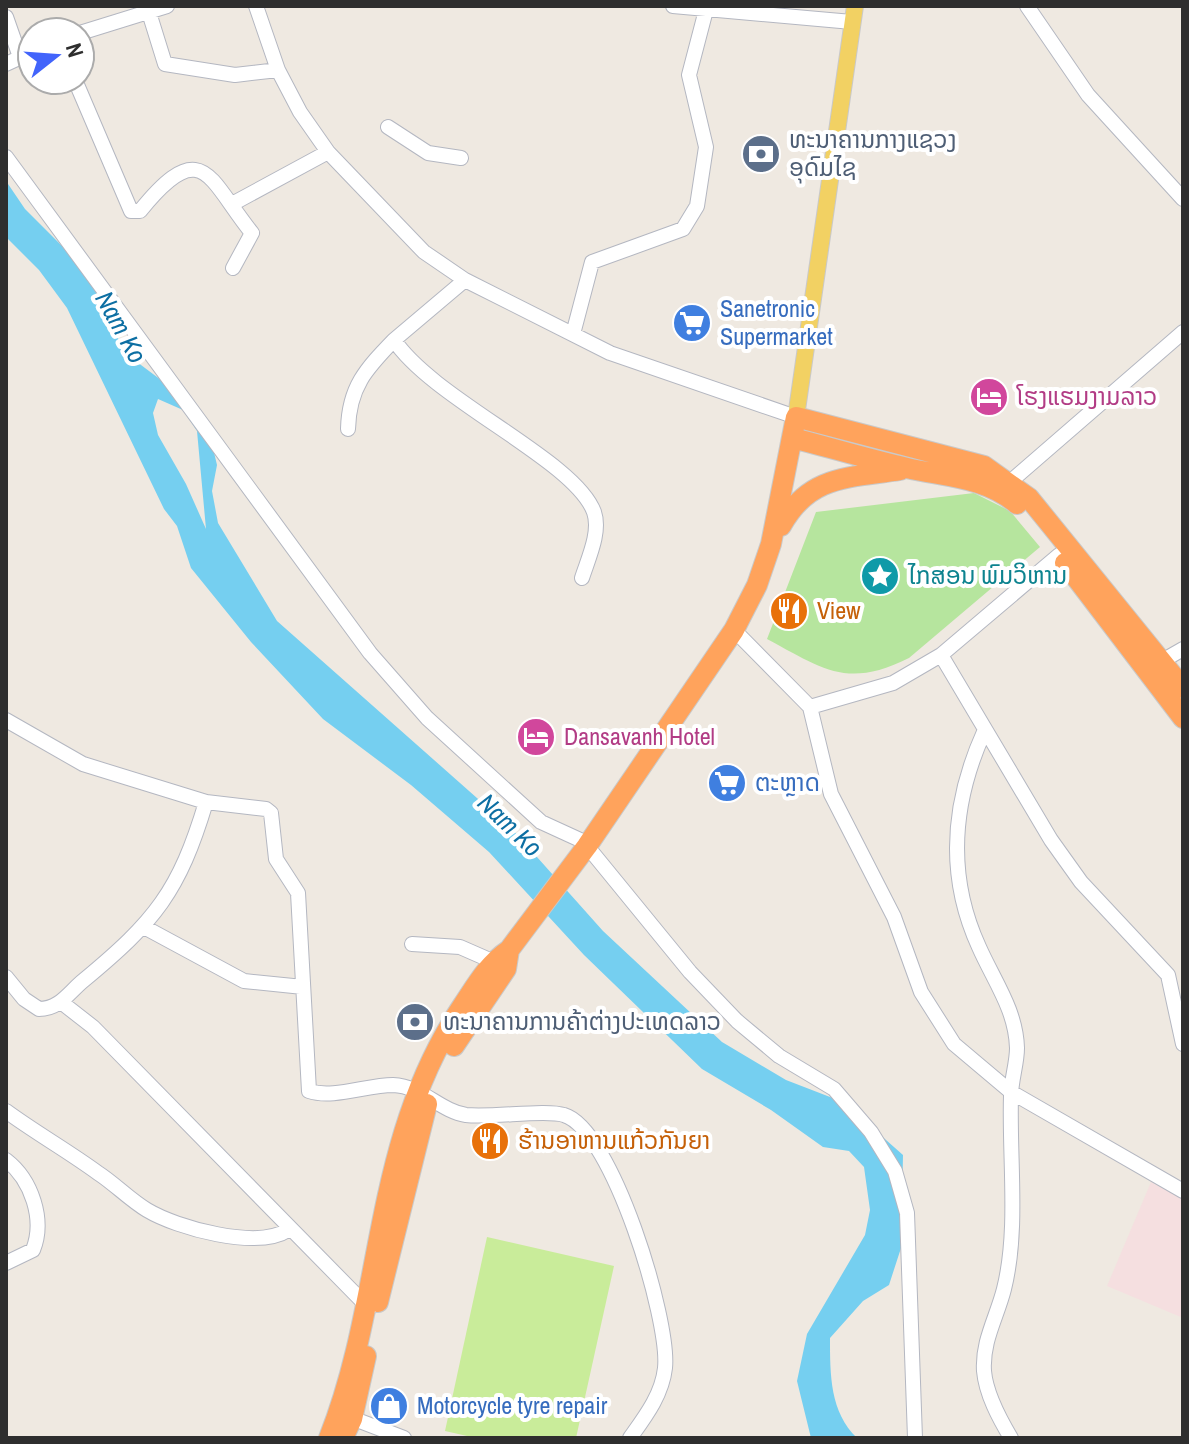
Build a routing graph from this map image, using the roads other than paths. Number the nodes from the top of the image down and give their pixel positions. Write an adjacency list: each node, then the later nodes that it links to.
1 (167, 6): 5 (street)
2 (256, 6): 11 (street)
3 (1027, 6): 17 (street)
4 (681, 7): 6 (street)
5 (147, 8): 9 (street); 11 (street)
6 (706, 10): 7 (street); 22 (street)
7 (854, 14): 24 (main road)
8 (6, 17): 10 (street)
9 (96, 27)
10 (16, 36)
11 (278, 70): 14 (street)
12 (82, 96): 18 (street)
13 (388, 127): 16 (street)
14 (328, 152): 18 (street); 20 (street)
15 (6, 157): 43 (street)
16 (461, 158)
17 (1183, 199)
18 (232, 204): 19 (street)
19 (233, 268)
20 (465, 280): 22 (street); 23 (street)
21 (1183, 332): 28 (street)
22 (573, 334): 24 (street)
23 (394, 340): 25 (street); 31 (street)
24 (796, 417): 26 (highway); 28 (highway)
25 (348, 429)
26 (793, 438): 27 (highway); 29 (highway)
27 (908, 468): 28 (highway); 29 (highway)
28 (1005, 486): 30 (highway); 33 (highway)
29 (771, 544): 32 (highway)
30 (1059, 555): 33 (highway); 35 (street)
31 (582, 578)
32 (734, 630): 38 (street); 43 (highway)
33 (1138, 645): 36 (highway); 39 (highway)
34 (1183, 649): 36 (street)
35 (941, 655): 38 (street); 41 (street)
36 (1162, 661): 37 (highway)
37 (1183, 688)
38 (810, 707): 51 (street)
39 (1183, 718)
40 (6, 720): 42 (street)
41 (984, 732): 50 (street); 51 (street)
42 (206, 802): 44 (street); 48 (street)
43 (587, 846): 46 (highway); 64 (street)
44 (144, 927): 48 (street); 49 (street)
45 (412, 944): 46 (street)
46 (507, 949): 52 (highway)
47 (6, 977): 49 (street)
48 (303, 987): 52 (street)
49 (61, 1002): 56 (street)
50 (1183, 1044)
51 (1011, 1092): 55 (street); 65 (street)
52 (424, 1094): 58 (highway); 63 (street)
53 (6, 1111): 56 (street)
54 (6, 1160): 57 (street)
55 (1183, 1191)
56 (288, 1230): 58 (street)
57 (6, 1263)
58 (371, 1306): 59 (highway)
59 (346, 1416): 60 (highway); 61 (highway); 62 (street)
60 (329, 1438)
61 (343, 1438)
62 (404, 1438)
63 (630, 1438)
64 (915, 1438)
65 (1011, 1438)

